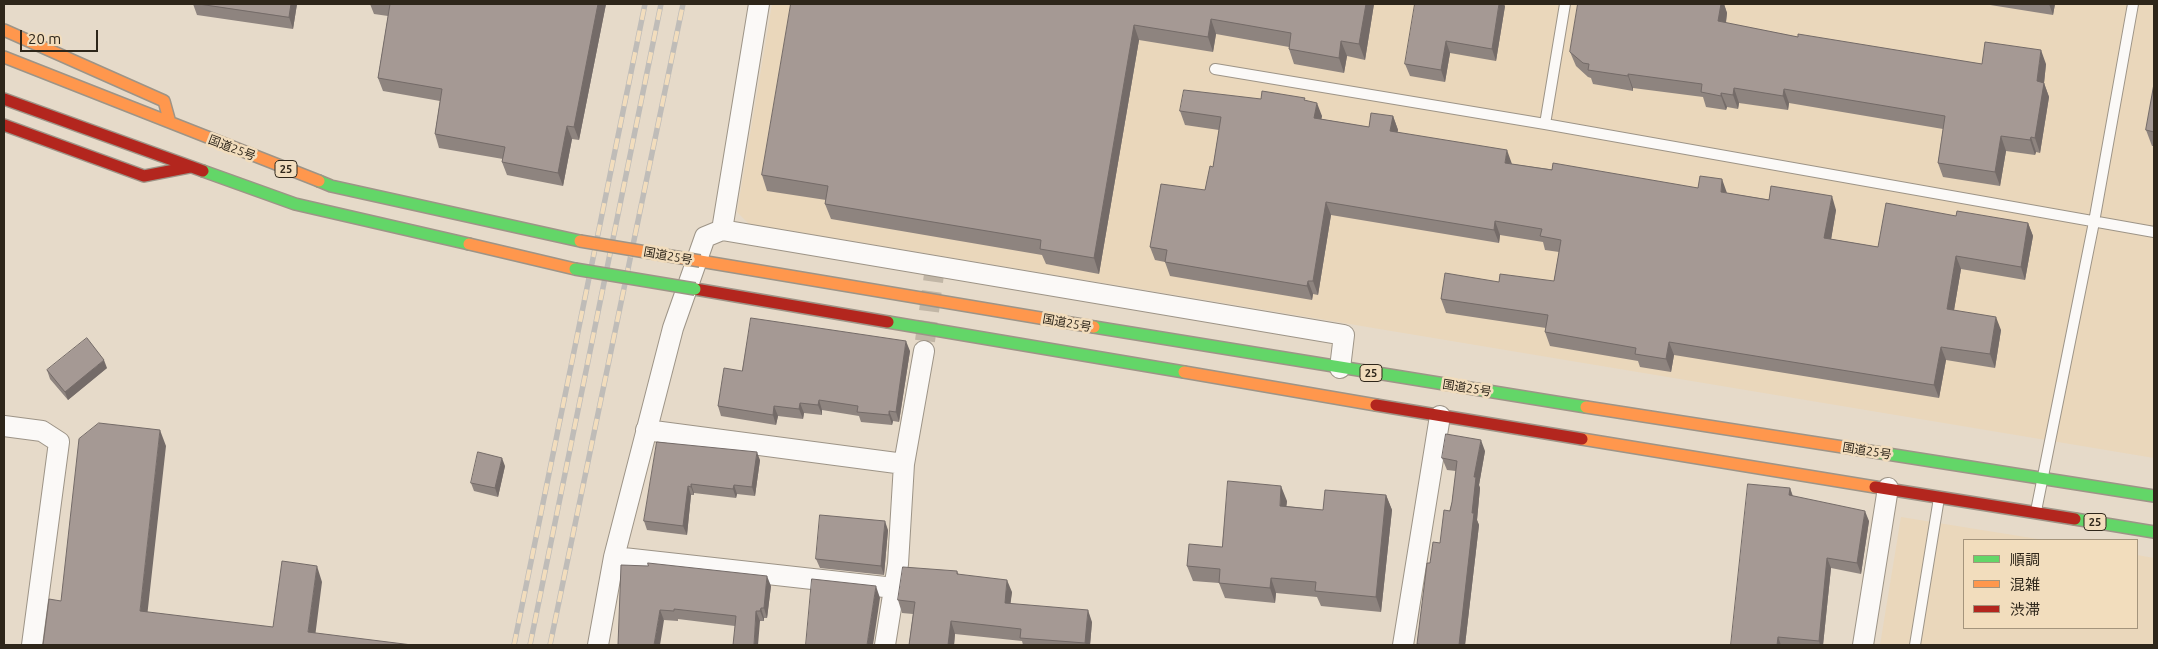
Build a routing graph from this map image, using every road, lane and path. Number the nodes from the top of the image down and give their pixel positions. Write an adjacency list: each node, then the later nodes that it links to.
1 (759, 4): 13 (street)
2 (1564, 4): 9 (lane)
3 (2133, 4): 12 (lane)
4 (4, 30): 8 (highway)
5 (4, 57): 8 (highway, 国道25号 / 25)
6 (1215, 69): 9 (lane)
7 (4, 99): 11 (highway, 25)
8 (171, 124): 16 (highway, 国道25号 / 25, bridge)
9 (1545, 124): 12 (lane)
10 (4, 125): 11 (highway)
11 (192, 166): 17 (highway, 25, bridge)
12 (2094, 222): 14 (lane); 21 (lane)
13 (722, 230): 16 (street); 19 (street)
14 (2154, 232)
15 (924, 351): 20 (street)
16 (1340, 368): 21 (highway, 国道25号 / 25)
17 (1440, 416): 22 (highway, 25); 32 (street)
18 (4, 426): 29 (street)
19 (646, 430): 20 (street); 27 (street)
20 (904, 464): 28 (street)
21 (2042, 478): 23 (highway, 国道25号 / 25); 25 (lane)
22 (1888, 488): 24 (highway, 25); 33 (street)
23 (2154, 496)
24 (1939, 497): 25 (highway, 25); 34 (lane)
25 (2036, 512): 26 (highway, 25)
26 (2154, 532)
27 (614, 557): 28 (street); 30 (street)
28 (894, 588): 31 (street)
29 (32, 645)
30 (598, 645)
31 (884, 645)
32 (1403, 645)
33 (1863, 645)
34 (1914, 645)

